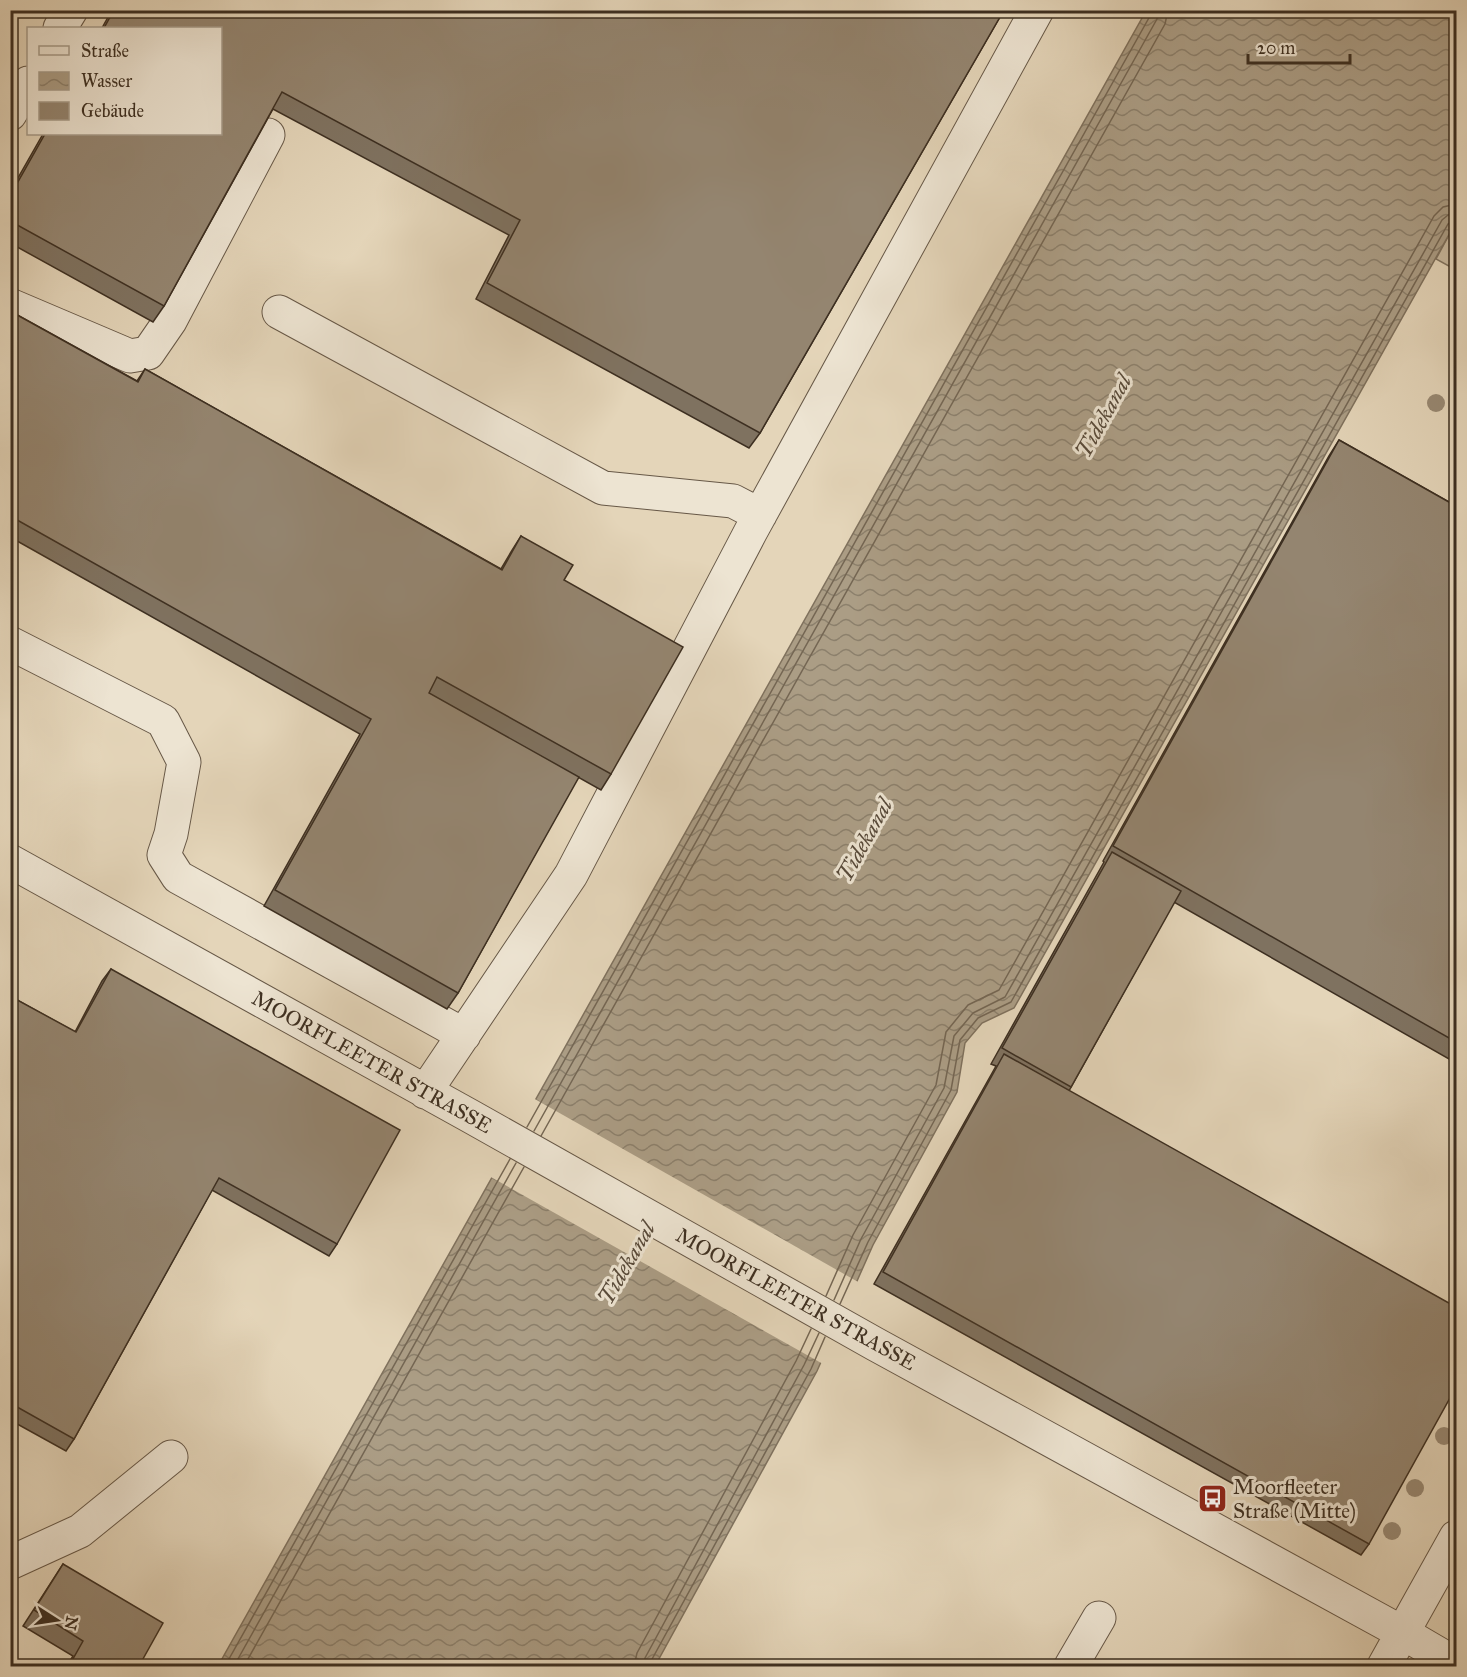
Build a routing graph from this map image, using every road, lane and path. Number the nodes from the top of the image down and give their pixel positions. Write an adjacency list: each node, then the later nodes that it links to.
1 (70, 10): 3 (street)
2 (1037, 10): 9 (street)
3 (61, 27)
4 (27, 85): 5 (street)
5 (10, 114)
6 (268, 135): 7 (street)
7 (10, 305)
8 (279, 312): 9 (street)
9 (760, 515): 12 (street)
10 (10, 643): 12 (street)
11 (10, 861): 13 (street, MOORFLEETER STRASSE)
12 (464, 1035): 13 (street)
13 (425, 1092): 18 (street, MOORFLEETER STRASSE)
14 (171, 1457): 16 (street)
15 (1456, 1537): 18 (street)
16 (10, 1563)
17 (1099, 1618): 20 (street)
18 (1403, 1633): 19 (street, MOORFLEETER STRASSE); 21 (street)
19 (1456, 1664)
20 (1071, 1666)
21 (1384, 1666)

